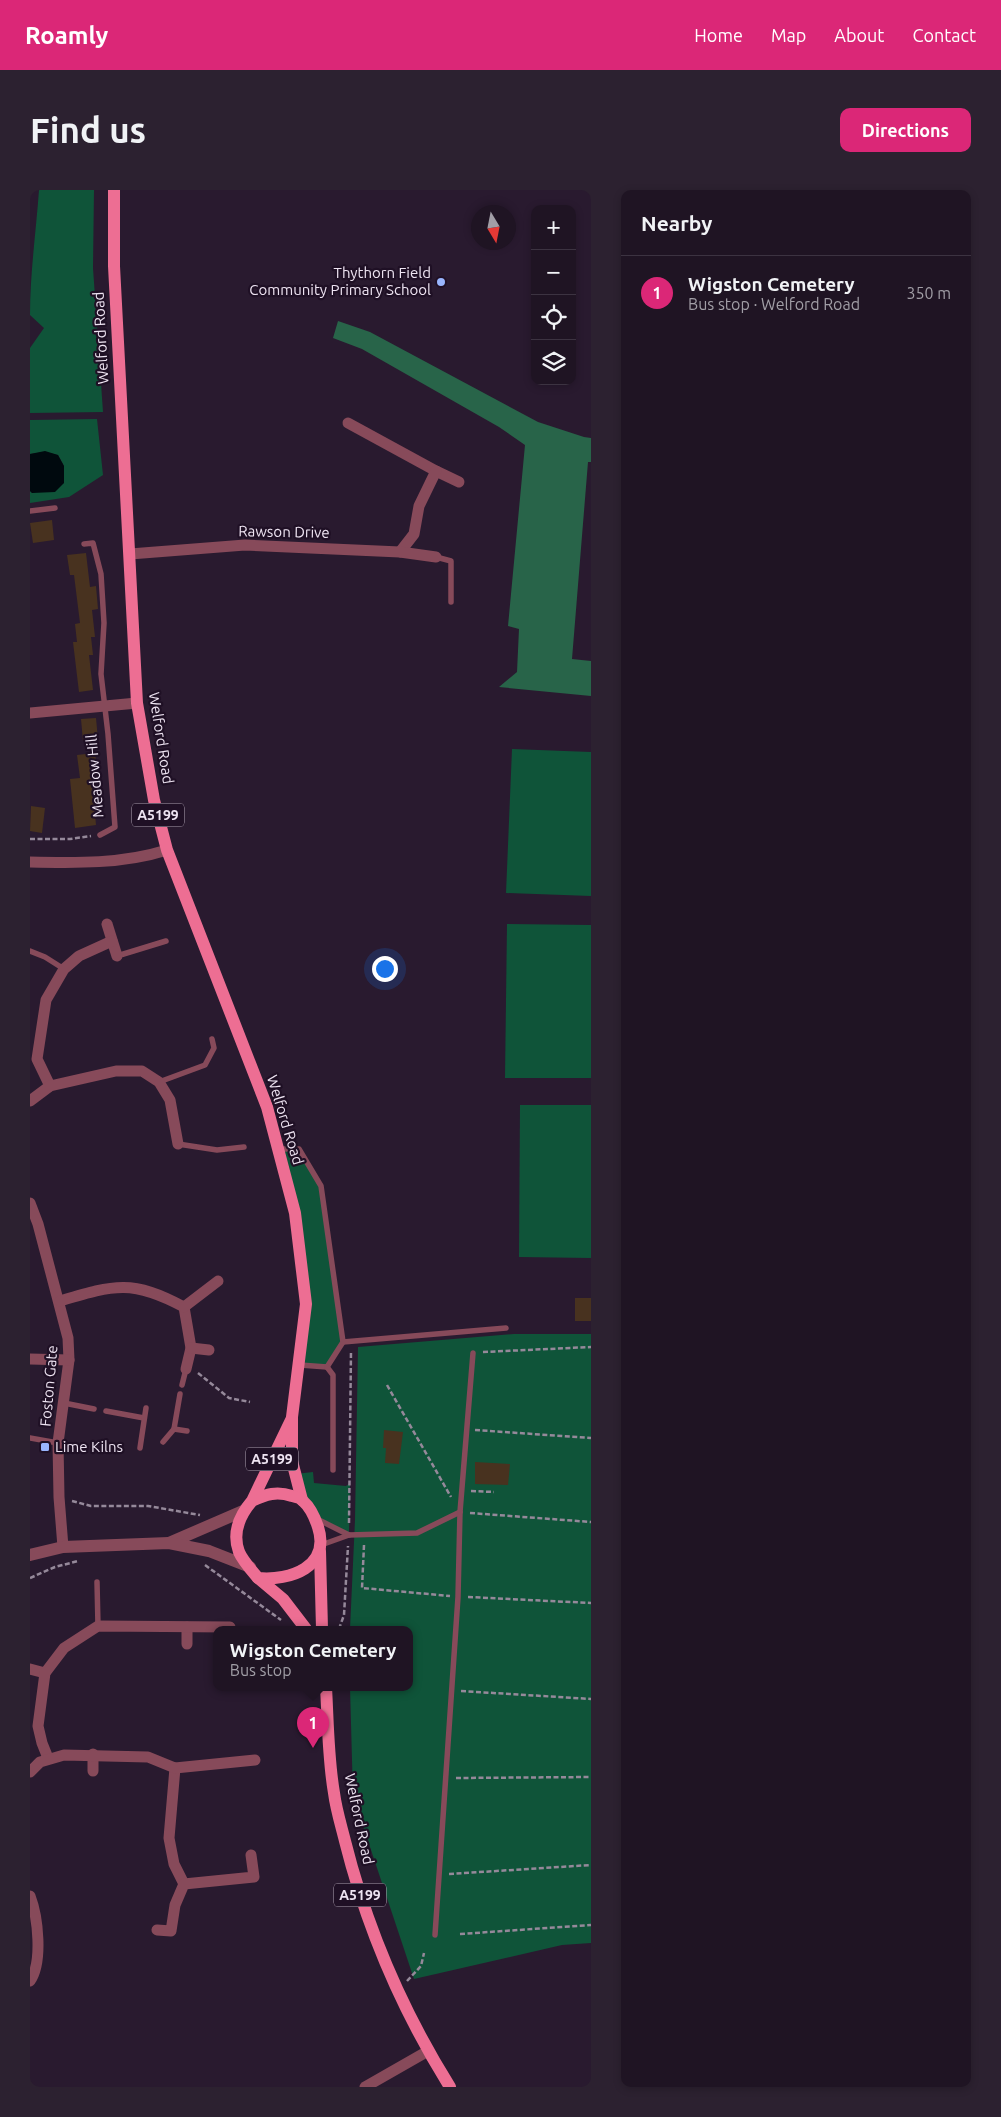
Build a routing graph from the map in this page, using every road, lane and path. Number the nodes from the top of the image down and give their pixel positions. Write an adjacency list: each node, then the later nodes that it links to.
1 (114, 190): 9 (main road, Welford Road / A5199)
2 (348, 423): 3 (street)
3 (436, 471): 4 (street); 8 (street)
4 (459, 482)
5 (54, 508): 6 (lane)
6 (30, 511)
7 (84, 544): 13 (lane)
8 (400, 552): 9 (street, Rawson Drive); 10 (street, Rawson Drive)
9 (130, 554): 12 (main road, Welford Road / A5199)
10 (436, 557): 11 (lane)
11 (451, 602)
12 (137, 703): 13 (street); 17 (main road, Welford Road / A5199)
13 (104, 706): 14 (street); 15 (lane, Meadow Hill)
14 (30, 713)
15 (100, 835): 16 (path)
16 (30, 838)
17 (168, 850): 18 (street); 31 (main road, Welford Road / A5199)
18 (30, 862)
19 (107, 924): 20 (street)
20 (112, 941): 23 (street); 24 (street)
21 (166, 941): 23 (lane)
22 (30, 951): 24 (lane)
23 (117, 956)
24 (64, 969): 27 (street)
25 (212, 1039): 26 (lane)
26 (159, 1082): 27 (street); 29 (street)
27 (50, 1086): 28 (street)
28 (30, 1101)
29 (178, 1144): 30 (lane)
30 (244, 1147)
31 (278, 1149): 37 (lane); 45 (main road, Welford Road / A5199)
32 (30, 1203): 34 (street, Foston Gate)
33 (218, 1282): 35 (street)
34 (60, 1301): 35 (street); 44 (street, Foston Gate)
35 (184, 1306): 40 (street)
36 (506, 1328): 38 (lane)
37 (343, 1342): 38 (lane); 46 (lane)
38 (351, 1342): 67 (path)
39 (591, 1347): 42 (path)
40 (191, 1348): 41 (street); 47 (street)
41 (209, 1350)
42 (473, 1353): 59 (lane)
43 (30, 1359): 44 (street)
44 (69, 1360): 52 (street, Foston Gate)
45 (300, 1365): 46 (lane); 56 (main road, Welford Road / A5199)
46 (327, 1367): 66 (lane)
47 (186, 1368): 48 (lane); 51 (path)
48 (182, 1384)
49 (386, 1385): 75 (path)
50 (180, 1394): 58 (lane)
51 (250, 1402)
52 (64, 1403): 54 (lane); 64 (street, Foston Gate)
53 (146, 1408): 57 (lane)
54 (94, 1409)
55 (106, 1411): 57 (lane)
56 (292, 1417): 72 (main road, Welford Road / A5199); 73 (main road, Welford Road / A5199)
57 (144, 1418): 65 (lane)
58 (174, 1429): 60 (lane); 63 (lane)
59 (468, 1430): 62 (path); 69 (lane)
60 (187, 1431)
61 (30, 1438): 64 (lane)
62 (591, 1438)
63 (163, 1442)
64 (58, 1443): 71 (street, Foston Gate)
65 (140, 1448)
66 (333, 1470)
67 (350, 1483): 68 (path); 80 (path)
68 (346, 1486)
69 (462, 1491): 70 (path); 75 (lane)
70 (494, 1492)
71 (59, 1497): 78 (path); 82 (street, Foston Gate)
72 (302, 1500): 73 (main road); 76 (main road)
73 (252, 1501): 74 (main road)
74 (243, 1511): 78 (street); 89 (main road)
75 (460, 1512): 77 (path); 79 (lane); 93 (lane)
76 (315, 1517): 80 (lane); 83 (main road)
77 (591, 1522)
78 (208, 1527): 81 (street)
79 (364, 1534): 80 (lane); 93 (path)
80 (349, 1535): 83 (lane); 99 (path)
81 (169, 1543): 82 (street); 84 (street)
82 (63, 1546): 85 (street)
83 (320, 1546): 91 (main road); 98 (main road)
84 (209, 1551): 88 (path); 89 (street)
85 (30, 1555)
86 (86, 1560): 90 (path)
87 (197, 1563): 88 (path)
88 (204, 1565): 95 (path)
89 (250, 1568): 91 (main road)
90 (30, 1578)
91 (258, 1578): 97 (main road)
92 (97, 1582): 96 (lane)
93 (458, 1597): 94 (path); 105 (lane)
94 (591, 1603)
95 (286, 1624)
96 (98, 1626): 100 (street); 104 (street)
97 (304, 1626)
98 (322, 1626)
99 (340, 1626)
100 (187, 1627): 101 (street); 102 (street)
101 (213, 1627)
102 (187, 1644)
103 (30, 1669): 104 (street)
104 (45, 1673): 109 (street)
105 (452, 1690): 107 (path); 115 (lane)
106 (326, 1691): 127 (main road, Welford Road / A5199)
107 (591, 1699)
108 (92, 1754): 109 (street); 111 (street); 112 (street)
109 (48, 1758): 113 (street)
110 (255, 1760): 111 (street)
111 (175, 1768): 119 (street)
112 (93, 1771)
113 (30, 1772)
114 (591, 1777): 115 (path)
115 (447, 1778): 118 (lane)
116 (251, 1855): 119 (street)
117 (591, 1865): 118 (path)
118 (440, 1874): 124 (lane)
119 (184, 1884): 122 (street)
120 (30, 1896): 126 (street)
121 (591, 1924): 123 (path)
122 (157, 1930)
123 (460, 1934)
124 (435, 1935)
125 (424, 1953): 127 (path)
126 (30, 1981)
127 (397, 1990): 128 (main road, Welford Road / A5199)
128 (428, 2052): 129 (street); 130 (main road, Welford Road / A5199)
129 (365, 2087)
130 (450, 2087)

